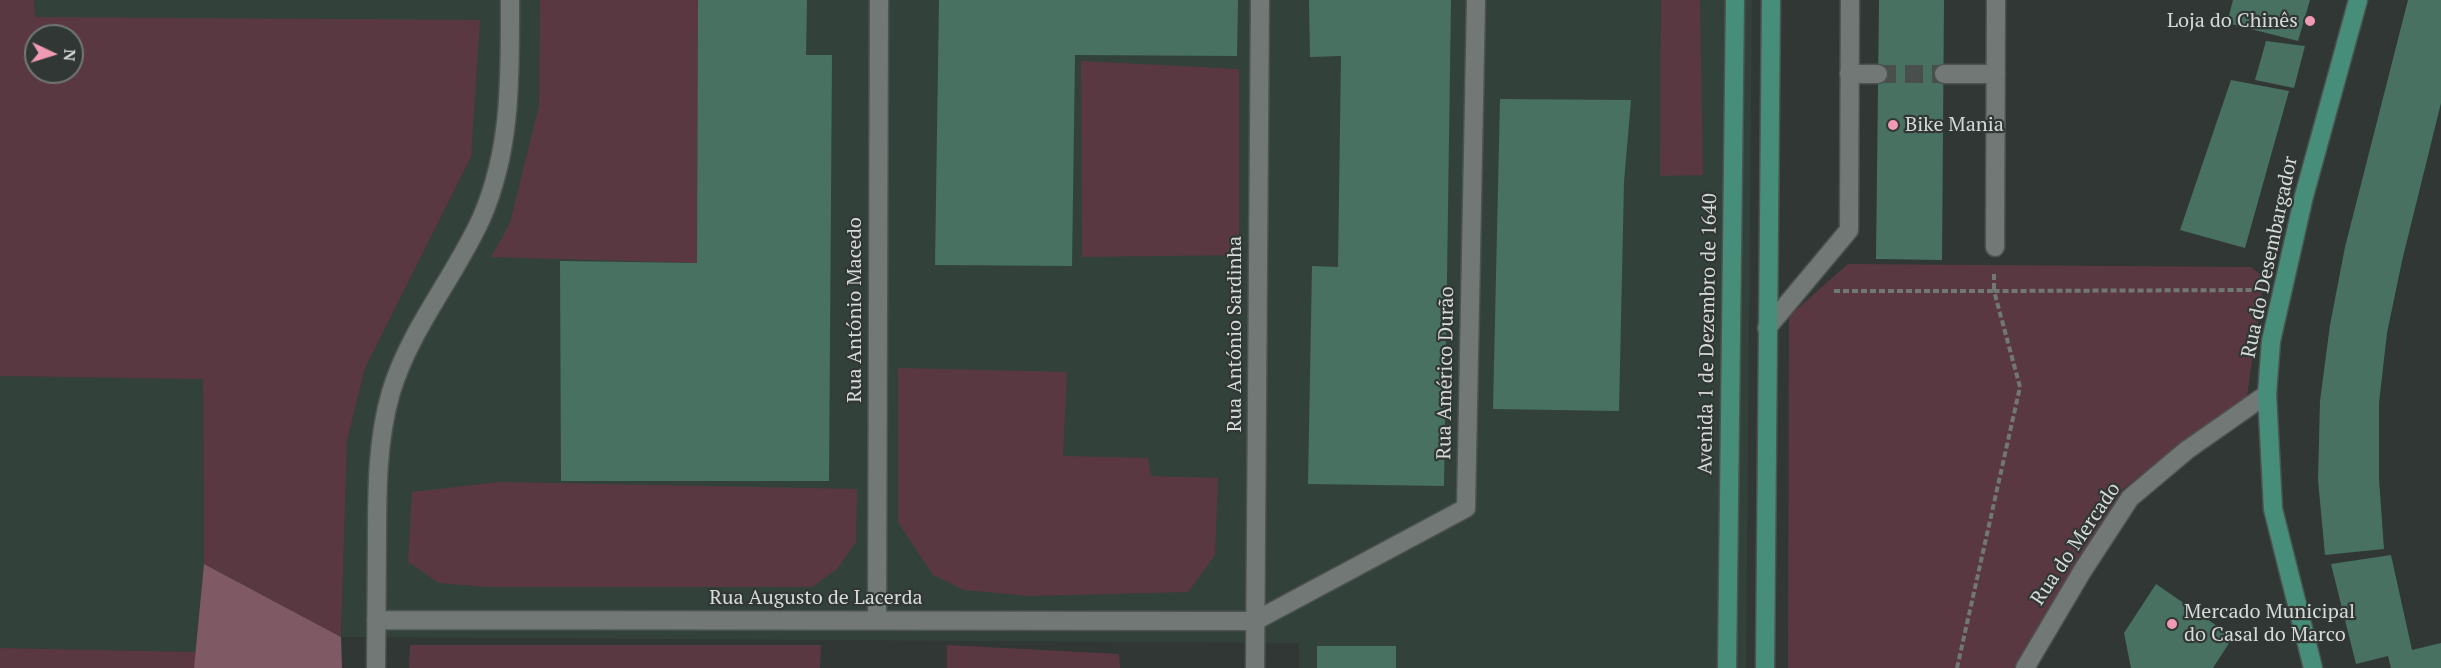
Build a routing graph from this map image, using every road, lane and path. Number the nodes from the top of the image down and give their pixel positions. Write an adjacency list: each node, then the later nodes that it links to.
1 (510, 0): 20 (street)
2 (879, 0): 21 (street, Rua António Macedo)
3 (1260, 0): 22 (street, Rua António Sardinha)
4 (1476, 0): 22 (street, Rua Américo Durão)
5 (1736, 0): 25 (main road, Avenida 1 de Dezembro de 1640)
6 (1771, 0): 18 (main road)
7 (1850, 0): 10 (street)
8 (1996, 0): 13 (street)
9 (2358, 0): 15 (main road, Rua do Desembargador)
10 (1849, 74): 11 (street); 16 (street)
11 (1878, 74)
12 (1944, 74): 13 (street)
13 (1996, 74): 14 (street)
14 (1995, 247): 17 (path)
15 (2283, 290): 17 (path); 19 (main road, Rua do Desembargador)
16 (1798, 291): 17 (path); 18 (street)
17 (1994, 291): 27 (path)
18 (1767, 328): 26 (main road)
19 (2267, 394): 28 (street, Rua do Mercado); 29 (main road, Rua do Desembargador)
20 (376, 620): 21 (street, Rua Augusto de Lacerda); 23 (street)
21 (877, 620): 22 (street, Rua Augusto de Lacerda)
22 (1255, 621): 24 (street, Rua António Sardinha)
23 (376, 668)
24 (1255, 668)
25 (1727, 668)
26 (1765, 668)
27 (1957, 668)
28 (2025, 668)
29 (2313, 668)

